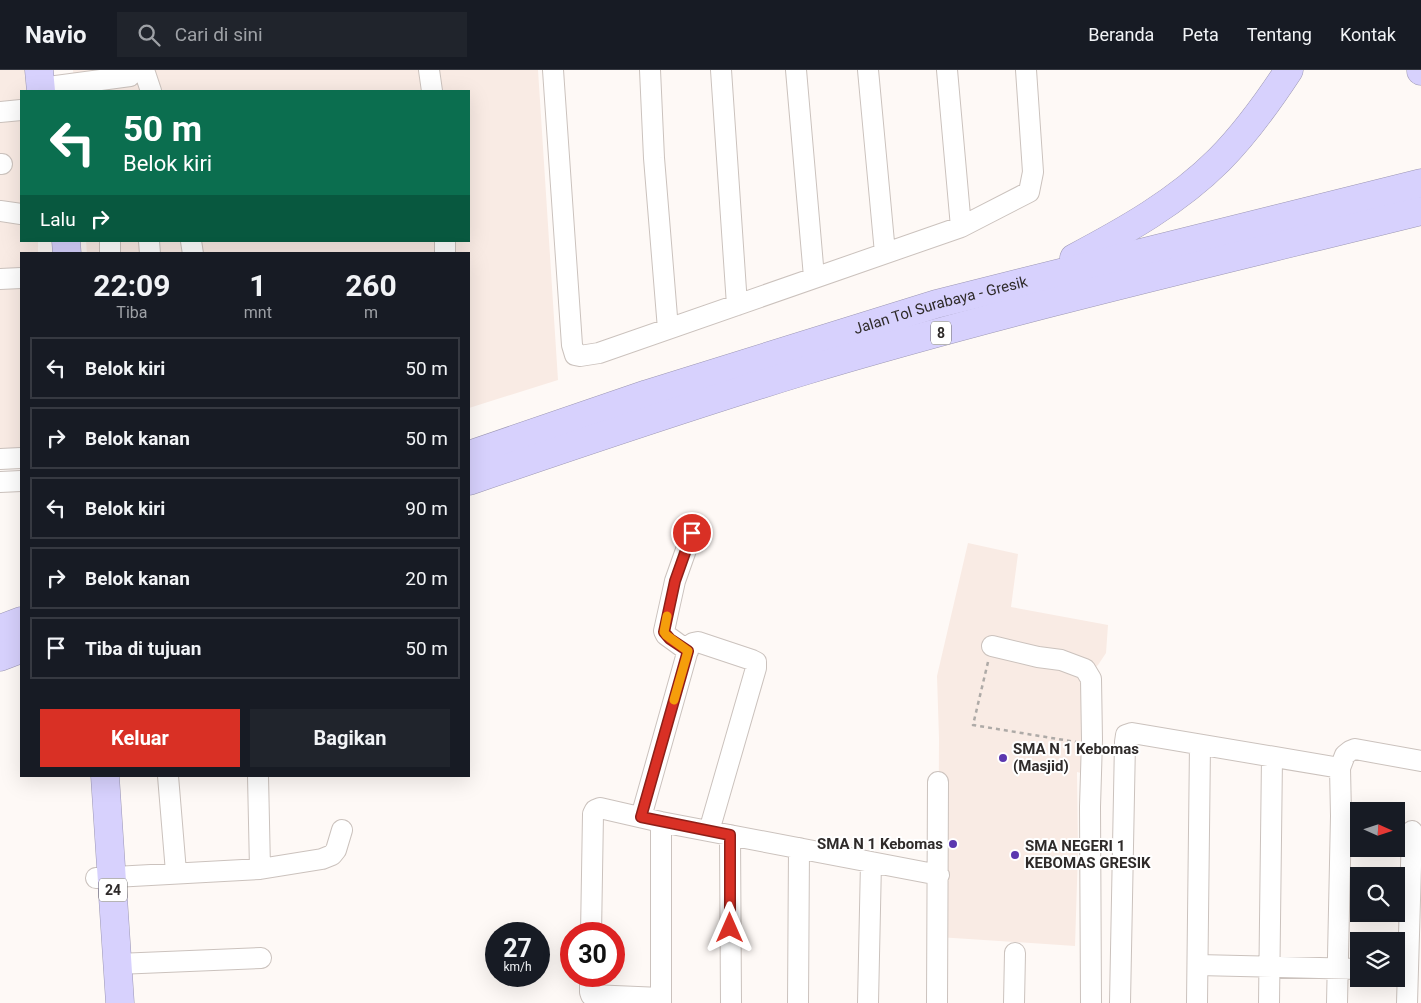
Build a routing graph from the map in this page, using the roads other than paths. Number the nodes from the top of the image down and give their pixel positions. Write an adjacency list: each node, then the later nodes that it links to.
1 (429, 70): 14 (street)
2 (553, 70): 28 (street)
3 (650, 70): 28 (street)
4 (721, 70): 27 (street)
5 (796, 70): 23 (street)
6 (868, 70): 22 (street)
7 (948, 70): 21 (street)
8 (1026, 70): 21 (street)
9 (1289, 70): 25 (highway)
10 (89, 75): 11 (street); 12 (street)
11 (132, 78): 13 (street)
12 (49, 82)
13 (150, 90)
14 (432, 90)
15 (20, 110): 16 (street)
16 (0, 112)
17 (1421, 183): 25 (highway, Jalan Tol Surabaya - Gresik / 8)
18 (0, 211): 20 (street)
19 (1421, 211): 33 (highway, Jalan Tol Surabaya - Gresik / 8)
20 (20, 214)
21 (961, 226): 22 (street)
22 (885, 253): 23 (street)
23 (814, 277): 27 (street)
24 (20, 278): 26 (street)
25 (1035, 278): 29 (highway, Jalan Tol Surabaya - Gresik / 8)
26 (0, 279)
27 (737, 305): 28 (street)
28 (668, 328)
29 (470, 455)
30 (20, 458): 31 (street)
31 (0, 459)
32 (20, 481): 34 (street)
33 (470, 481)
34 (0, 482)
35 (692, 533): 40 (street)
36 (20, 621): 37 (highway)
37 (0, 629)
38 (992, 646): 83 (street)
39 (20, 648): 41 (highway)
40 (688, 651): 51 (street); 56 (street)
41 (0, 657)
42 (1200, 745): 43 (street); 69 (street); 84 (street)
43 (1272, 757): 45 (street); 70 (street)
44 (1421, 761): 45 (street)
45 (1340, 768): 52 (street)
46 (90, 777): 63 (highway, 24)
47 (104, 777): 63 (highway, 24)
48 (168, 777): 61 (street)
49 (258, 777): 60 (street)
50 (938, 782): 62 (street)
51 (641, 817): 53 (street); 64 (street)
52 (1350, 818): 71 (street)
53 (662, 822): 56 (street); 75 (street)
54 (342, 830): 60 (street)
55 (1410, 830): 65 (street)
56 (709, 831): 57 (street)
57 (730, 835): 58 (street); 78 (street)
58 (799, 848): 59 (street); 79 (street)
59 (871, 862): 62 (street); 80 (street)
60 (260, 869): 61 (street)
61 (176, 872): 63 (street)
62 (939, 875): 81 (street)
63 (104, 877): 68 (highway, 24); 76 (highway, 24)
64 (591, 922)
65 (1404, 932)
66 (1015, 953): 82 (street)
67 (261, 958): 68 (street)
68 (117, 964): 77 (highway, 24)
69 (1198, 964): 70 (street); 85 (street)
70 (1270, 966): 71 (street); 86 (street)
71 (1338, 968): 72 (street); 87 (street)
72 (1350, 969)
73 (591, 987): 75 (street)
74 (1405, 987): 88 (street)
75 (661, 1001)
76 (106, 1003)
77 (120, 1003)
78 (731, 1003)
79 (798, 1003)
80 (868, 1003)
81 (938, 1003)
82 (1014, 1003)
83 (1091, 1003)
84 (1120, 1003)
85 (1197, 1003)
86 (1269, 1003)
87 (1338, 1003)
88 (1407, 1003)

